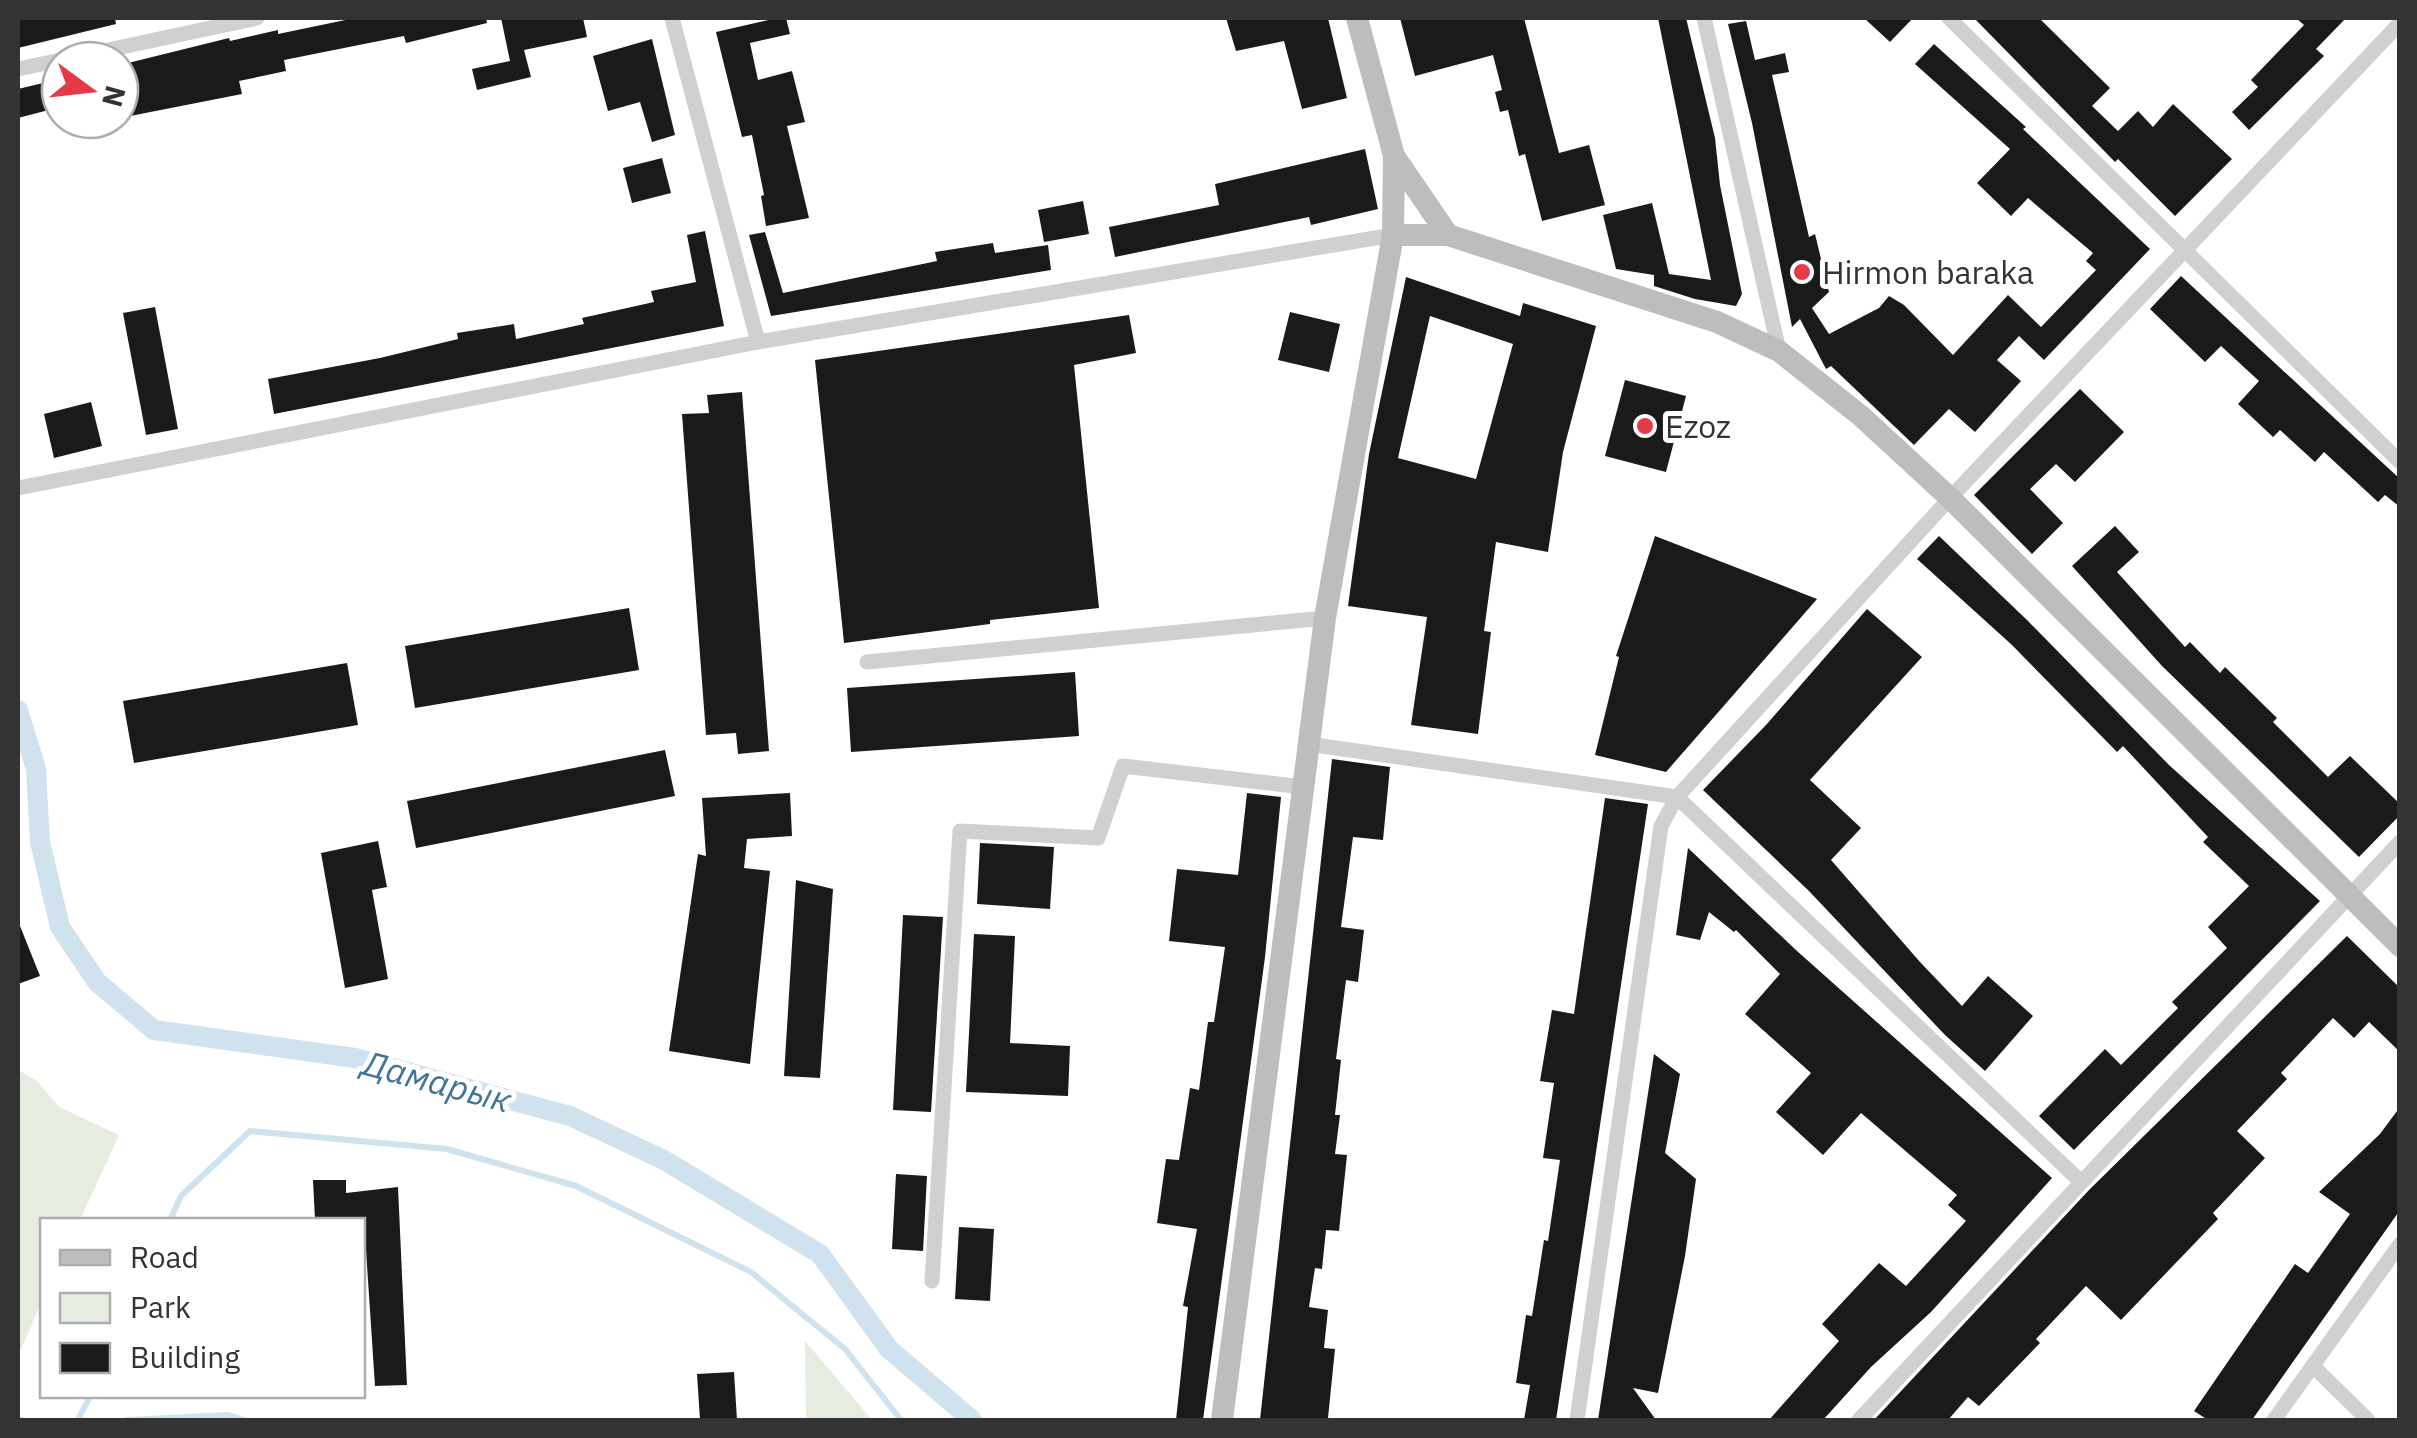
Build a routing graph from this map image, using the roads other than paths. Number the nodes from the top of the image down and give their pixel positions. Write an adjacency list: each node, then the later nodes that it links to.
1 (256, 18): 7 (street)
2 (672, 18): 12 (street)
3 (1357, 18): 8 (main road)
4 (1704, 18): 13 (street)
5 (1949, 18): 11 (street)
6 (2400, 23): 11 (street)
7 (140, 43)
8 (1394, 156): 9 (main road); 10 (main road)
9 (1392, 235): 10 (main road); 12 (street); 17 (main road)
10 (1448, 235): 13 (main road)
11 (2185, 250): 14 (street); 16 (street)
12 (758, 342): 15 (street)
13 (1778, 350): 16 (main road)
14 (2400, 462)
15 (18, 488)
16 (1950, 498): 21 (street); 23 (main road)
17 (1325, 618): 18 (street); 19 (main road)
18 (866, 662)
19 (1308, 744): 20 (main road); 21 (street)
20 (1302, 787): 27 (street); 29 (main road)
21 (1676, 797): 25 (street); 30 (street)
22 (2400, 842): 23 (street)
23 (2350, 898): 24 (main road); 25 (street)
24 (2400, 946)
25 (2080, 1181): 31 (street)
26 (2400, 1244): 28 (street)
27 (932, 1280)
28 (2313, 1366): 32 (street); 33 (street)
29 (1222, 1420)
30 (1577, 1420)
31 (1859, 1420)
32 (2274, 1420)
33 (2368, 1420)

